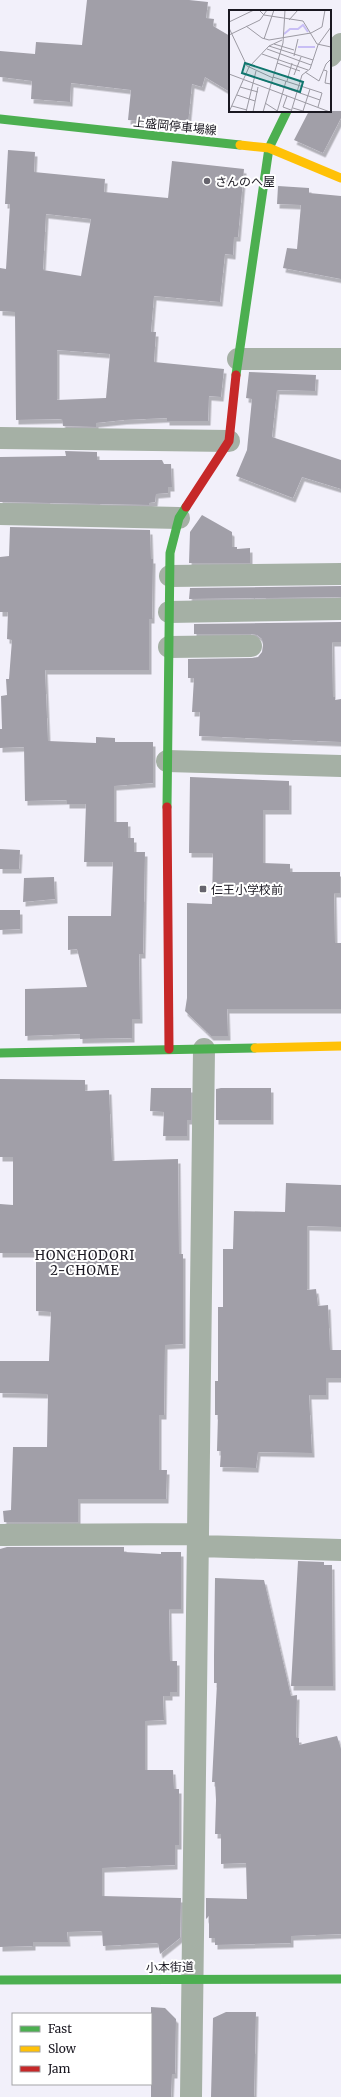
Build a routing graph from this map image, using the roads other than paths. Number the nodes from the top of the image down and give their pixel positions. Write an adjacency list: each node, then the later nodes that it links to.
1 (341, 44): 2 (street)
2 (331, 55)
3 (287, 112): 5 (street)
4 (0, 119): 5 (street, 上盛岡停車場線)
5 (269, 148): 6 (street, 上盛岡停車場線); 7 (street)
6 (341, 178)
7 (238, 359): 8 (street); 10 (street)
8 (341, 359)
9 (0, 438): 10 (street)
10 (229, 441): 12 (street)
11 (0, 514): 12 (street)
12 (179, 518): 14 (street)
13 (341, 574): 14 (street)
14 (170, 576): 16 (street)
15 (341, 609): 16 (street)
16 (169, 612): 18 (street)
17 (251, 646): 18 (street)
18 (169, 647): 19 (street)
19 (167, 761): 20 (street); 22 (street)
20 (341, 766)
21 (341, 1046): 23 (street)
22 (169, 1049): 23 (street); 24 (street)
23 (204, 1049): 26 (street)
24 (0, 1053)
25 (0, 1535): 26 (street)
26 (197, 1540): 27 (street); 28 (street)
27 (341, 1550)
28 (192, 1978): 29 (street, 小本街道); 30 (street, 小本街道); 31 (street)
29 (341, 1979)
30 (0, 1980)
31 (191, 2097)

